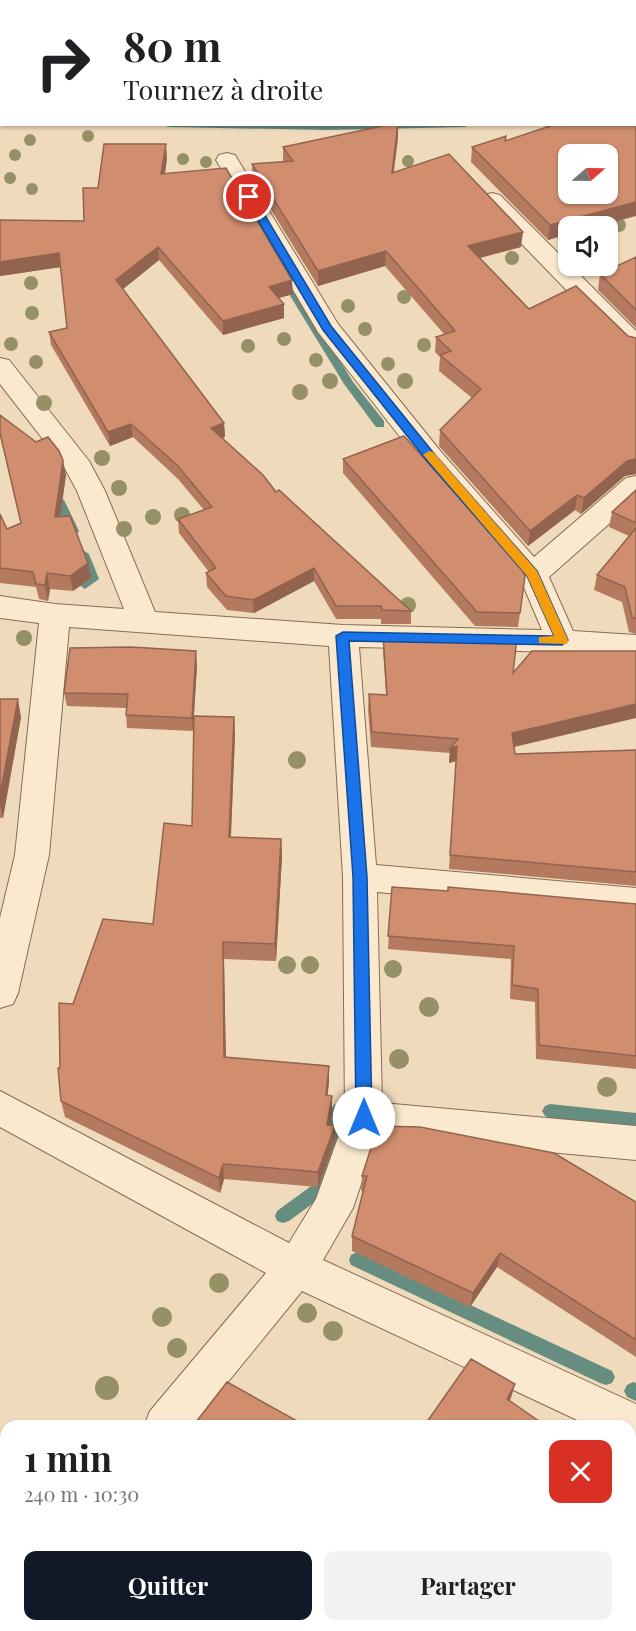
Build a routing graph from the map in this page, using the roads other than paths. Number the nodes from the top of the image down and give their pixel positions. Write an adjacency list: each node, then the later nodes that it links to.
1 (227, 160): 6 (street)
2 (478, 185): 3 (street)
3 (636, 344)
4 (0, 366): 9 (street)
5 (636, 485): 6 (street)
6 (532, 574): 11 (street)
7 (0, 607): 8 (street)
8 (55, 615): 9 (street); 15 (street)
9 (144, 622): 10 (street)
10 (343, 636): 11 (street); 13 (street)
11 (562, 640): 12 (street)
12 (636, 646)
13 (360, 877): 14 (street); 17 (street)
14 (636, 902)
15 (0, 993)
16 (0, 1108): 19 (street)
17 (364, 1118): 18 (street); 19 (street)
18 (636, 1143)
19 (296, 1268): 20 (street); 21 (street)
20 (170, 1420)
21 (623, 1420)

